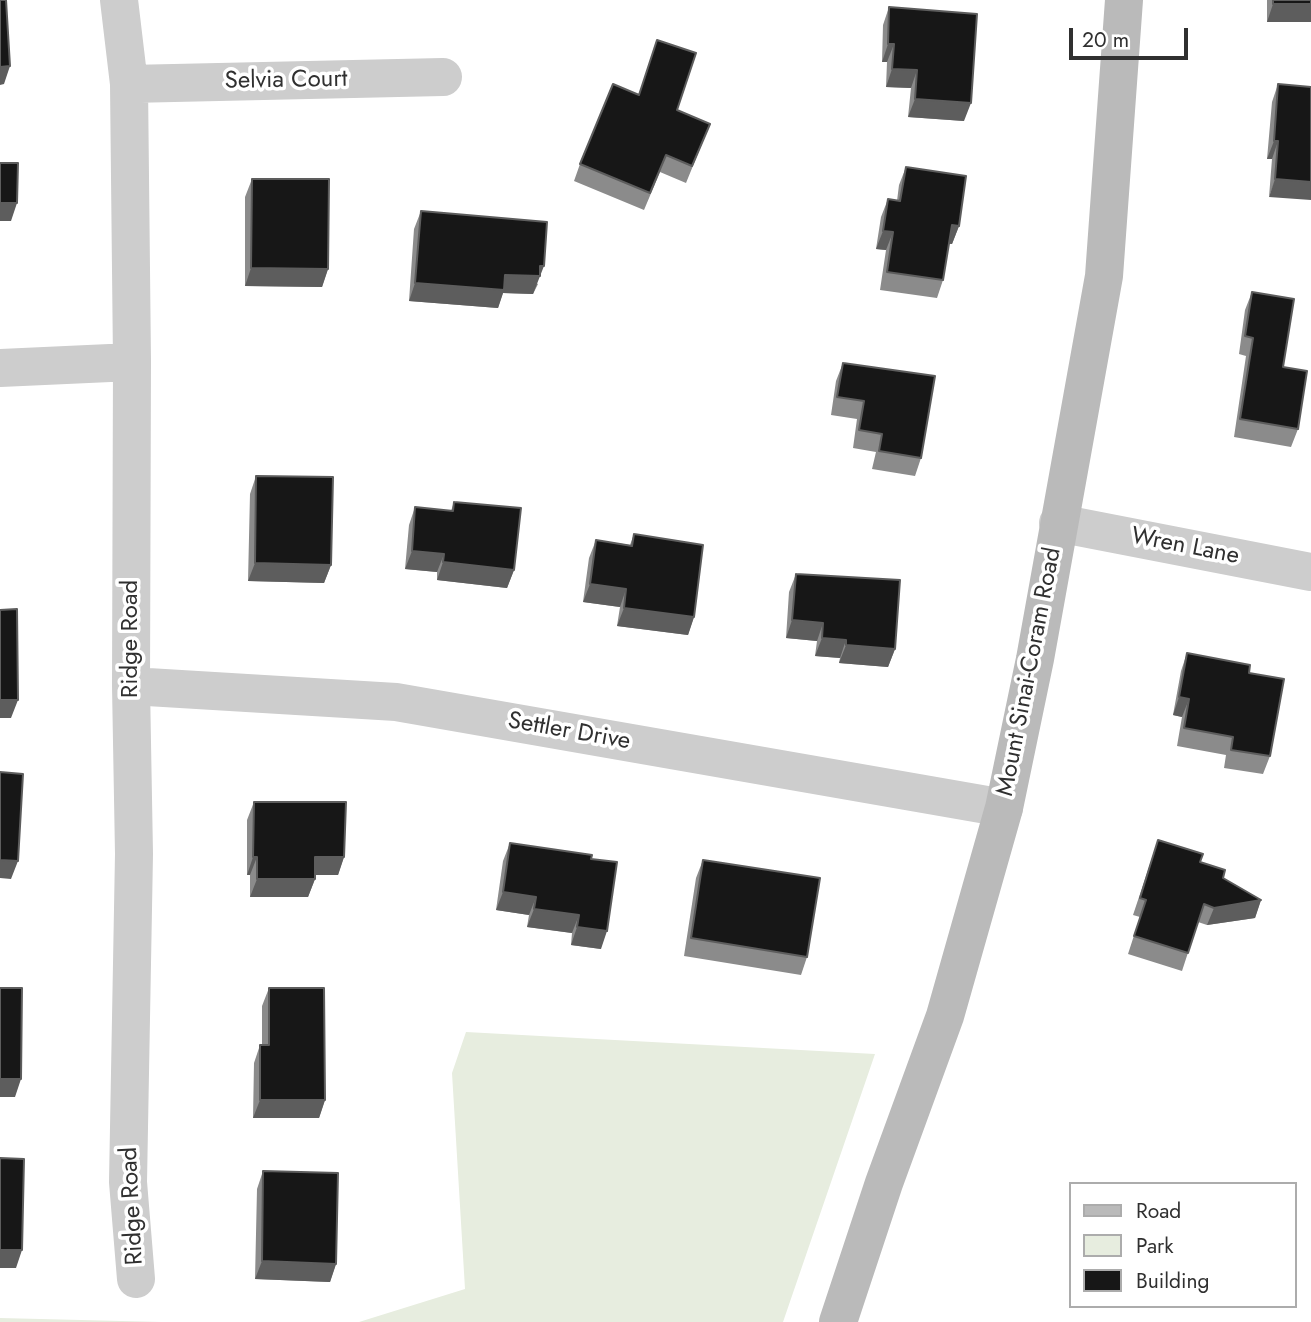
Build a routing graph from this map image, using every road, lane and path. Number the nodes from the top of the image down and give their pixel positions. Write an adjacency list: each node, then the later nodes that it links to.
1 (119, 0): 4 (street, Ridge Road)
2 (1124, 0): 7 (main road, Mount Sinai-Coram Road)
3 (443, 77): 4 (street, Selvia Court)
4 (129, 84): 5 (street, Ridge Road)
5 (132, 362): 6 (street); 9 (street, Ridge Road)
6 (0, 368)
7 (1058, 523): 8 (street, Wren Lane); 10 (main road, Mount Sinai-Coram Road)
8 (1311, 572)
9 (131, 686): 10 (street, Settler Drive); 11 (street, Ridge Road)
10 (1004, 808): 12 (main road, Mount Sinai-Coram Road)
11 (136, 1279)
12 (838, 1322)

